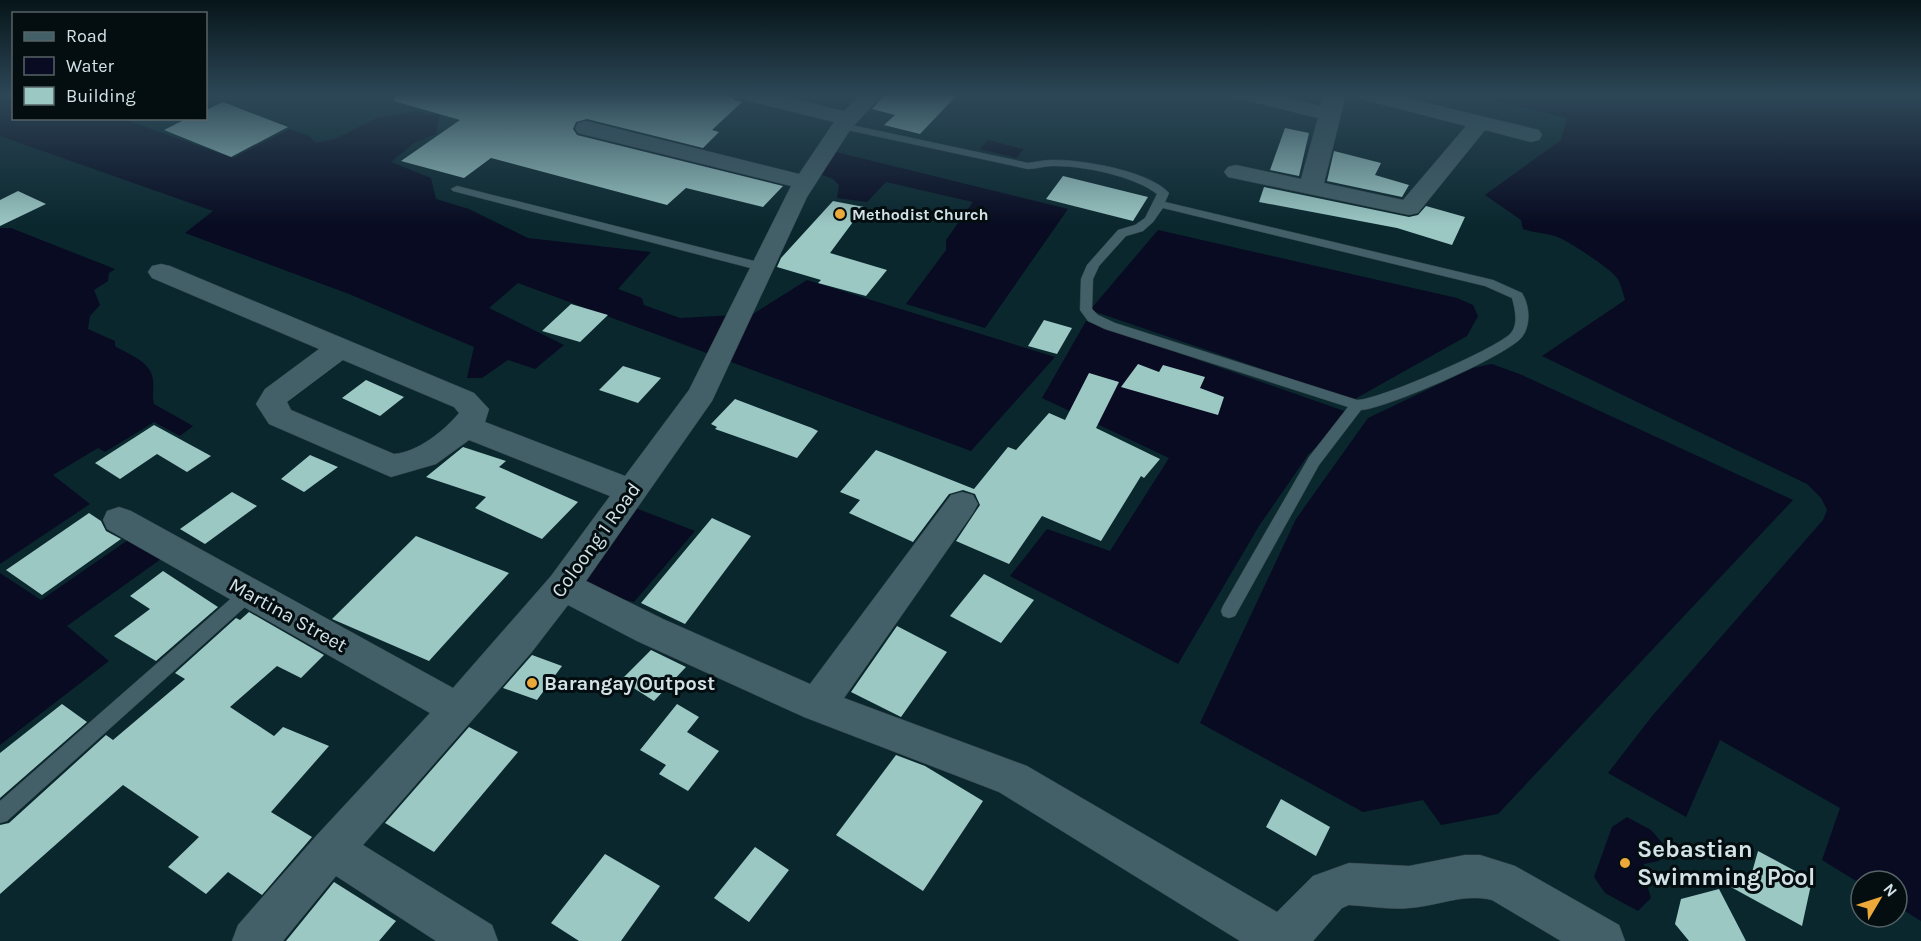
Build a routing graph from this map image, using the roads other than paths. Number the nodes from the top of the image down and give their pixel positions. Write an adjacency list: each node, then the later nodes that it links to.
1 (625, 138): 7 (street)
2 (835, 138): 7 (street, Coloong 1 Road)
3 (912, 138): 10 (lane)
4 (1323, 138): 8 (street)
5 (1468, 138): 8 (street)
6 (1236, 172): 8 (street)
7 (804, 183): 11 (street, Coloong 1 Road)
8 (1311, 187)
9 (457, 189): 11 (lane)
10 (1159, 204): 14 (lane); 14 (lane)
11 (762, 267): 16 (street, Coloong 1 Road)
12 (161, 272): 13 (street)
13 (340, 348): 15 (street); 15 (street)
14 (1357, 405): 21 (lane)
15 (464, 426): 16 (street)
16 (632, 492): 19 (street, Coloong 1 Road)
17 (962, 504): 22 (street)
18 (120, 520): 20 (street, Martina Street)
19 (563, 586): 22 (street); 23 (street, Coloong 1 Road)
20 (249, 593): 23 (street, Martina Street); 24 (lane)
21 (1229, 611)
22 (817, 705): 28 (street)
23 (457, 709): 25 (street, Coloong 1 Road)
24 (0, 814)
25 (332, 849): 26 (street, Coloong 1 Road); 27 (street)
26 (254, 941)
27 (476, 941)
28 (1603, 941)

